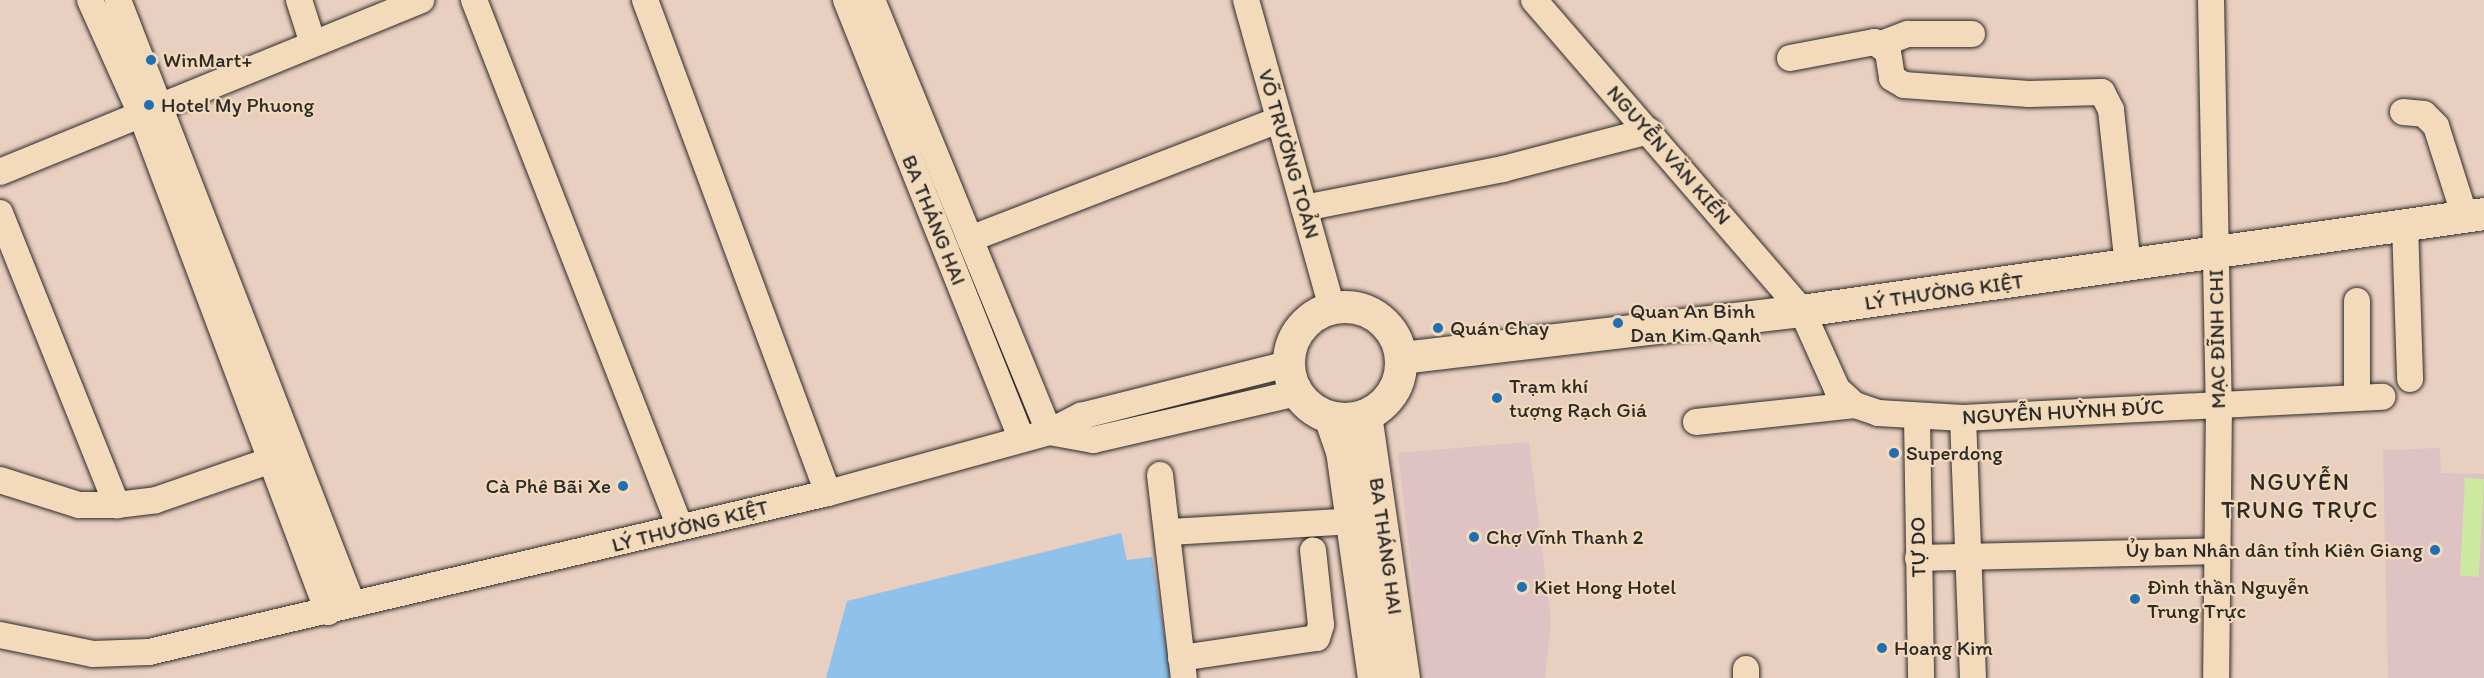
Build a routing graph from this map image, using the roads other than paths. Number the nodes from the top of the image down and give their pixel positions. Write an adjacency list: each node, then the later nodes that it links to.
1 (90, 0): 16 (street)
2 (118, 0): 16 (street)
3 (299, 0): 14 (street)
4 (421, 0): 14 (street)
5 (474, 0): 51 (street)
6 (645, 0): 47 (street)
7 (848, 0): 43 (street, BA THÁNG HAI)
8 (872, 0): 25 (street, BA THÁNG HAI)
9 (1246, 0): 18 (street, VÕ TRƯỜNG TOẢN)
10 (1534, 0): 19 (street, NGUYỄN VĂN KIẾN)
11 (2211, 0): 26 (street, MẠC ĐĨNH CHI)
12 (1972, 33): 13 (street)
13 (1884, 43): 15 (street); 27 (street)
14 (313, 44): 16 (street)
15 (1790, 58)
16 (152, 110): 20 (street); 44 (street)
17 (2403, 112): 23 (street)
18 (1279, 120): 21 (street, VÕ TRƯỜNG TOẢN); 25 (street)
19 (1649, 131): 21 (street); 30 (street, NGUYỄN VĂN KIẾN)
20 (0, 172)
21 (1304, 208): 29 (street, VÕ TRƯỜNG TOẢN)
22 (0, 213): 48 (street)
23 (2474, 216): 24 (main road, LÝ THƯỜNG KIỆT)
24 (2405, 225): 26 (main road, LÝ THƯỜNG KIỆT); 33 (street)
25 (970, 239): 42 (street, BA THÁNG HAI)
26 (2214, 252): 27 (main road, LÝ THƯỜNG KIỆT); 35 (street, MẠC ĐĨNH CHI)
27 (2128, 267): 30 (main road, LÝ THƯỜNG KIỆT)
28 (2357, 301): 35 (street, NGUYỄN HUỲNH ĐỨC)
29 (1332, 308): 31 (main road); 32 (main road)
30 (1802, 311): 31 (main road, LÝ THƯỜNG KIỆT); 36 (street)
31 (1402, 358): 37 (main road)
32 (1288, 364): 34 (main road); 42 (street)
33 (2410, 379)
34 (1297, 393): 38 (main road); 42 (street)
35 (2219, 404): 40 (street, NGUYỄN HUỲNH ĐỨC); 54 (street, MẠC ĐĨNH CHI)
36 (1855, 405): 39 (street, NGUYỄN HUỲNH ĐỨC); 41 (street, NGUYỄN HUỲNH ĐỨC)
37 (1366, 415): 38 (main road); 49 (main road, BA THÁNG HAI)
38 (1330, 417): 50 (main road, BA THÁNG HAI)
39 (1917, 417): 40 (street, NGUYỄN HUỲNH ĐỨC); 56 (street, TỰ DO)
40 (1963, 418): 55 (street)
41 (1696, 422)
42 (1048, 432): 43 (street, LÝ THƯỜNG KIỆT)
43 (1022, 439): 47 (street, LÝ THƯỜNG KIỆT)
44 (284, 457): 48 (street); 57 (street); 58 (street)
45 (1160, 475): 52 (street)
46 (0, 480): 48 (street)
47 (828, 493): 51 (street, LÝ THƯỜNG KIỆT)
48 (117, 505)
49 (1384, 519): 50 (street); 62 (main road, BA THÁNG HAI)
50 (1354, 521): 52 (street); 61 (main road, BA THÁNG HAI)
51 (680, 526): 57 (street, LÝ THƯỜNG KIỆT)
52 (1170, 532): 60 (street)
53 (1313, 550): 60 (street)
54 (2219, 550): 55 (street); 65 (street, MẠC ĐĨNH CHI)
55 (1969, 555): 56 (street); 64 (street)
56 (1918, 558): 63 (street, TỰ DO)
57 (352, 603): 58 (street, LÝ THƯỜNG KIỆT)
58 (328, 612): 59 (street, LÝ THƯỜNG KIỆT)
59 (0, 635)
60 (1182, 668)
61 (1374, 678)
62 (1404, 678)
63 (1921, 678)
64 (1973, 678)
65 (2216, 678)

